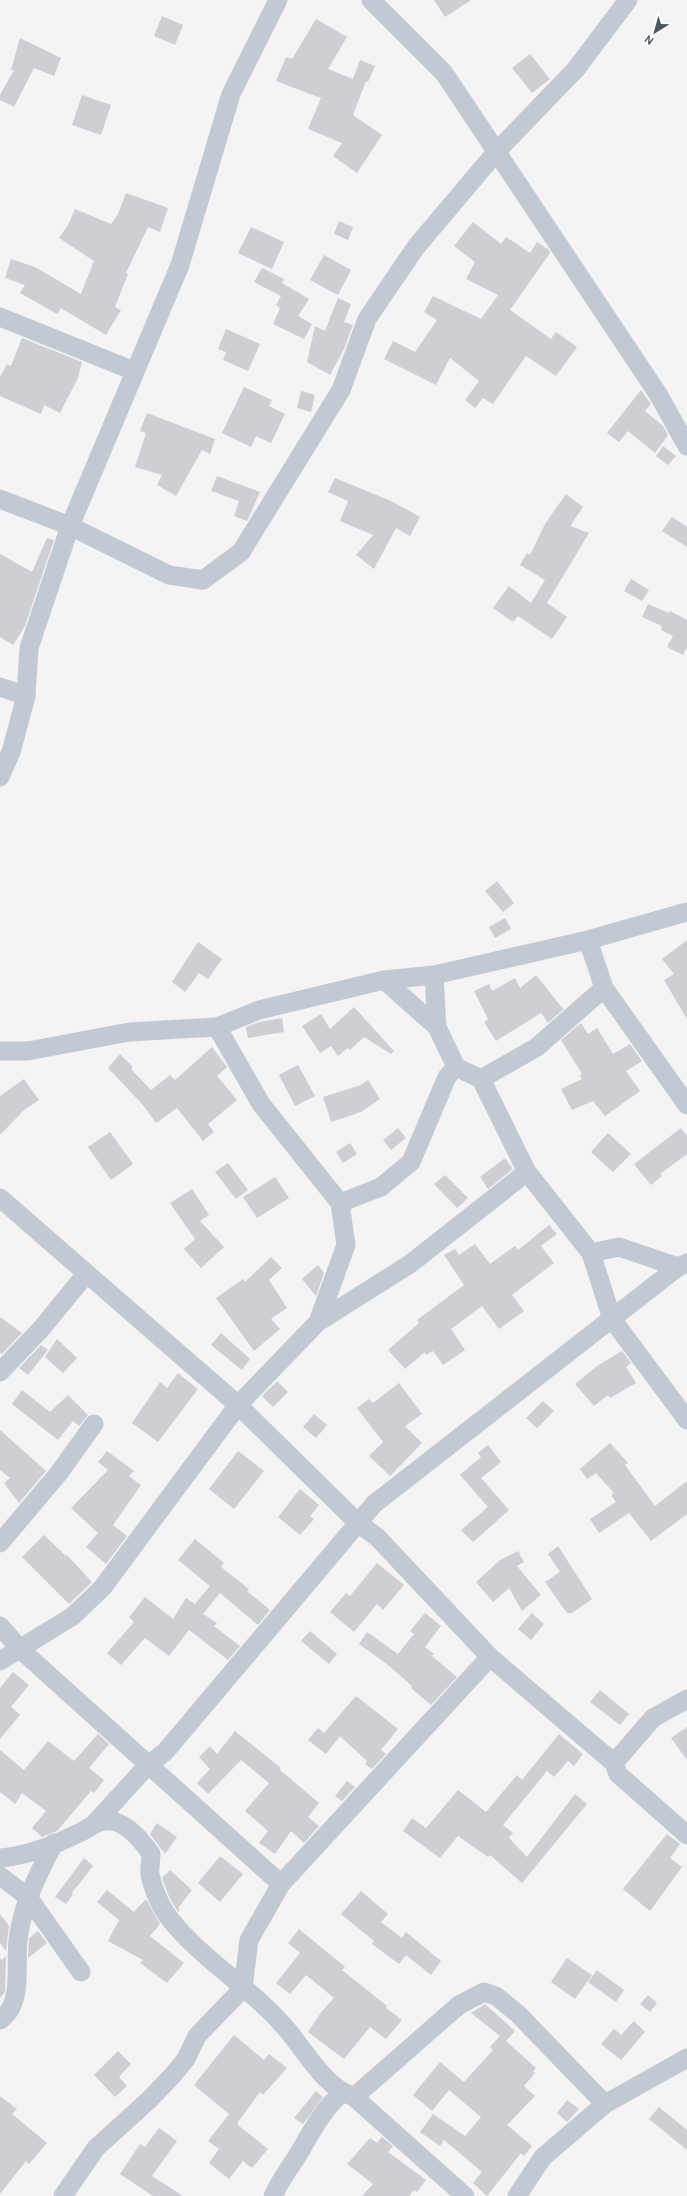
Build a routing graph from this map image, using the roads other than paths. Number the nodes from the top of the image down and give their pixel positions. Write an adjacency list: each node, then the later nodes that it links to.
1 (278, 0): 6 (street)
2 (371, 0): 4 (street)
3 (628, 0): 4 (street)
4 (497, 151): 7 (street); 9 (street)
5 (0, 317): 6 (street)
6 (134, 372): 9 (street)
7 (687, 446)
8 (0, 499): 9 (street)
9 (70, 526): 11 (street)
10 (0, 687): 11 (street)
11 (26, 696): 12 (street)
12 (0, 777)
13 (687, 912): 14 (street)
14 (588, 940): 15 (street); 17 (street)
15 (434, 975): 16 (street); 19 (street)
16 (384, 980): 18 (street); 19 (street)
17 (604, 988): 22 (street); 23 (street)
18 (217, 1027): 20 (street); 26 (street)
19 (437, 1027): 21 (street)
20 (0, 1051)
21 (456, 1067): 22 (street); 26 (street)
22 (481, 1079): 24 (street)
23 (687, 1105)
24 (527, 1172): 27 (street); 31 (street)
25 (0, 1198): 29 (street)
26 (340, 1203): 31 (street)
27 (591, 1253): 28 (street); 30 (street)
28 (683, 1265): 30 (street)
29 (86, 1274): 32 (street); 33 (street)
30 (612, 1319): 34 (street); 36 (street)
31 (318, 1322): 33 (street)
32 (0, 1372)
33 (238, 1405): 36 (street); 39 (street)
34 (687, 1420)
35 (94, 1424): 37 (street)
36 (358, 1523): 40 (street); 44 (street)
37 (0, 1543)
38 (0, 1626): 39 (street)
39 (21, 1650): 41 (street); 44 (street)
40 (490, 1657): 43 (street); 50 (street)
41 (0, 1662)
42 (687, 1699): 43 (street)
43 (614, 1763): 46 (street)
44 (148, 1764): 45 (street); 50 (street)
45 (95, 1823): 47 (street); 53 (street)
46 (687, 1835)
47 (54, 1843): 48 (street); 51 (street)
48 (0, 1858)
49 (0, 1876): 51 (street)
50 (281, 1884): 53 (street)
51 (28, 1897): 52 (street); 54 (street)
52 (82, 1972)
53 (244, 1988): 56 (street); 58 (street)
54 (0, 2020)
55 (687, 2058): 57 (street)
56 (348, 2095): 57 (street); 59 (street); 60 (street)
57 (605, 2104): 61 (street)
58 (63, 2196)
59 (273, 2196)
60 (465, 2196)
61 (518, 2196)

